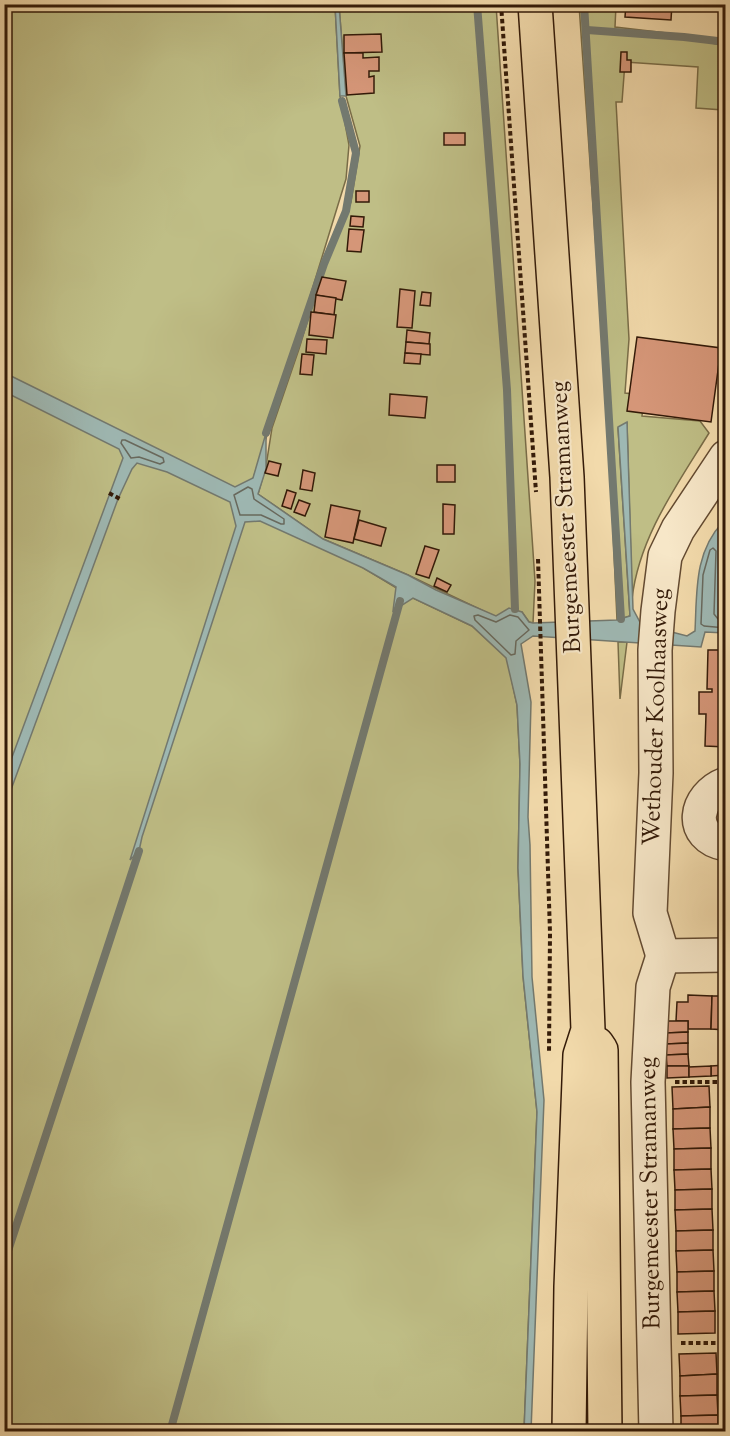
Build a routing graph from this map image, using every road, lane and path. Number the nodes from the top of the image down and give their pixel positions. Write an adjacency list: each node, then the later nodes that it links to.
1 (501, 4): 8 (path, Burgemeester Stramanweg)
2 (535, 4): 14 (main road, Burgemeester Stramanweg)
3 (4, 97): 4 (path)
4 (4, 121)
5 (726, 457): 13 (street, Wethouder Koolhaasweg)
6 (109, 493): 7 (path)
7 (120, 499)
8 (537, 502)
9 (538, 549): 15 (path, Burgemeester Stramanweg)
10 (726, 784): 11 (street)
11 (726, 844)
12 (726, 955): 13 (street)
13 (663, 956): 16 (street, Burgemeester Stramanweg)
14 (588, 1030): 20 (main road, Burgemeester Stramanweg); 21 (main road, Burgemeester Stramanweg)
15 (549, 1062)
16 (648, 1082): 17 (path); 19 (street, Burgemeester Stramanweg)
17 (726, 1082)
18 (726, 1343): 19 (path)
19 (653, 1344): 22 (street, Burgemeester Stramanweg)
20 (569, 1431)
21 (605, 1431)
22 (656, 1431)

